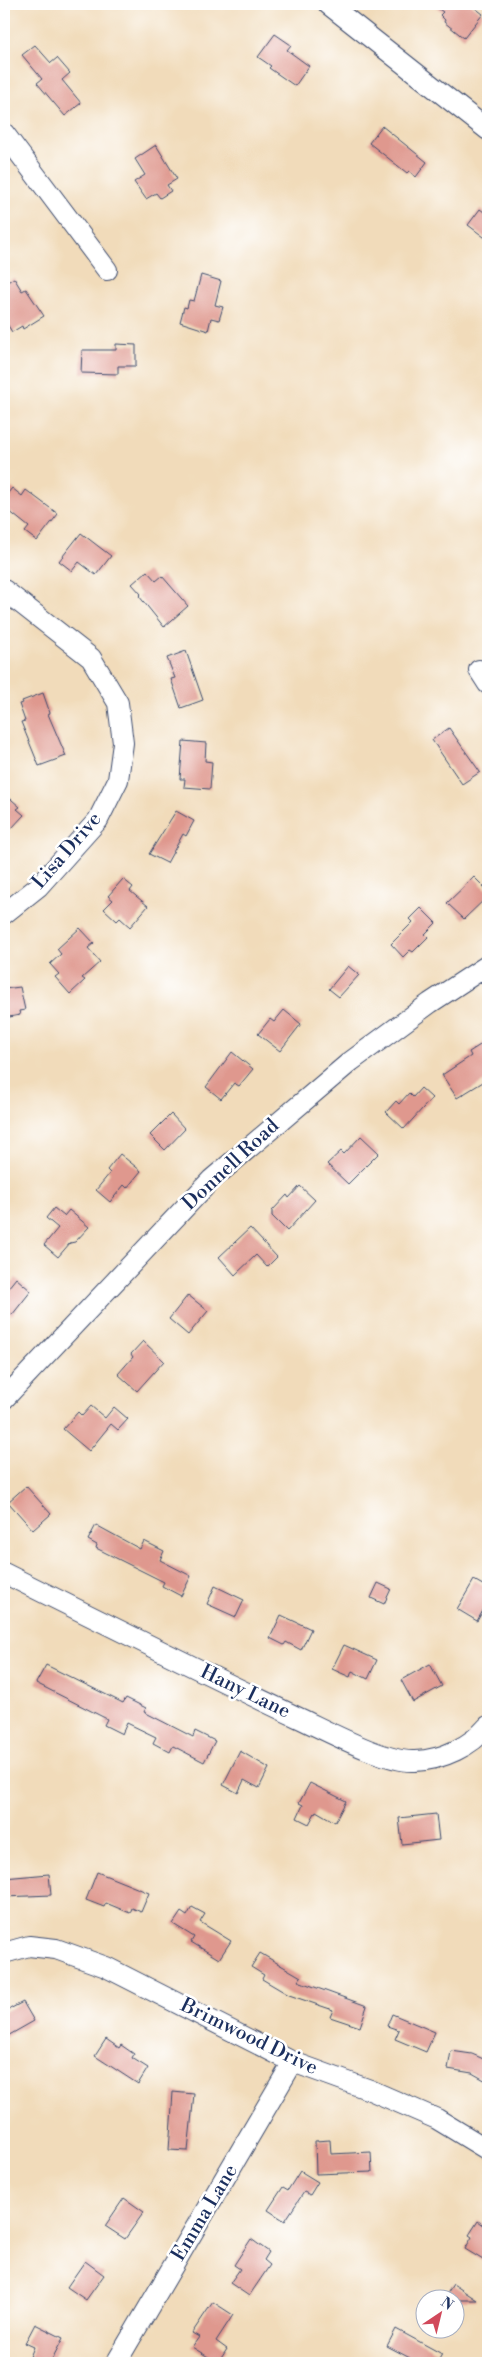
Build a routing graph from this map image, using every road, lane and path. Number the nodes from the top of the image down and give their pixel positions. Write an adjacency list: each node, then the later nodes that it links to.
1 (328, 4): 2 (street)
2 (488, 130)
3 (4, 133): 4 (street)
4 (107, 270)
5 (4, 590): 6 (street, Lisa Drive)
6 (4, 914)
7 (488, 965): 8 (street, Donnell Road)
8 (4, 1398)
9 (4, 1573): 10 (street, Hany Lane)
10 (488, 1726)
11 (4, 1953): 12 (street, Brimwood Drive)
12 (293, 2062): 13 (street, Brimwood Drive); 14 (street, Emma Lane)
13 (488, 2150)
14 (116, 2363)

